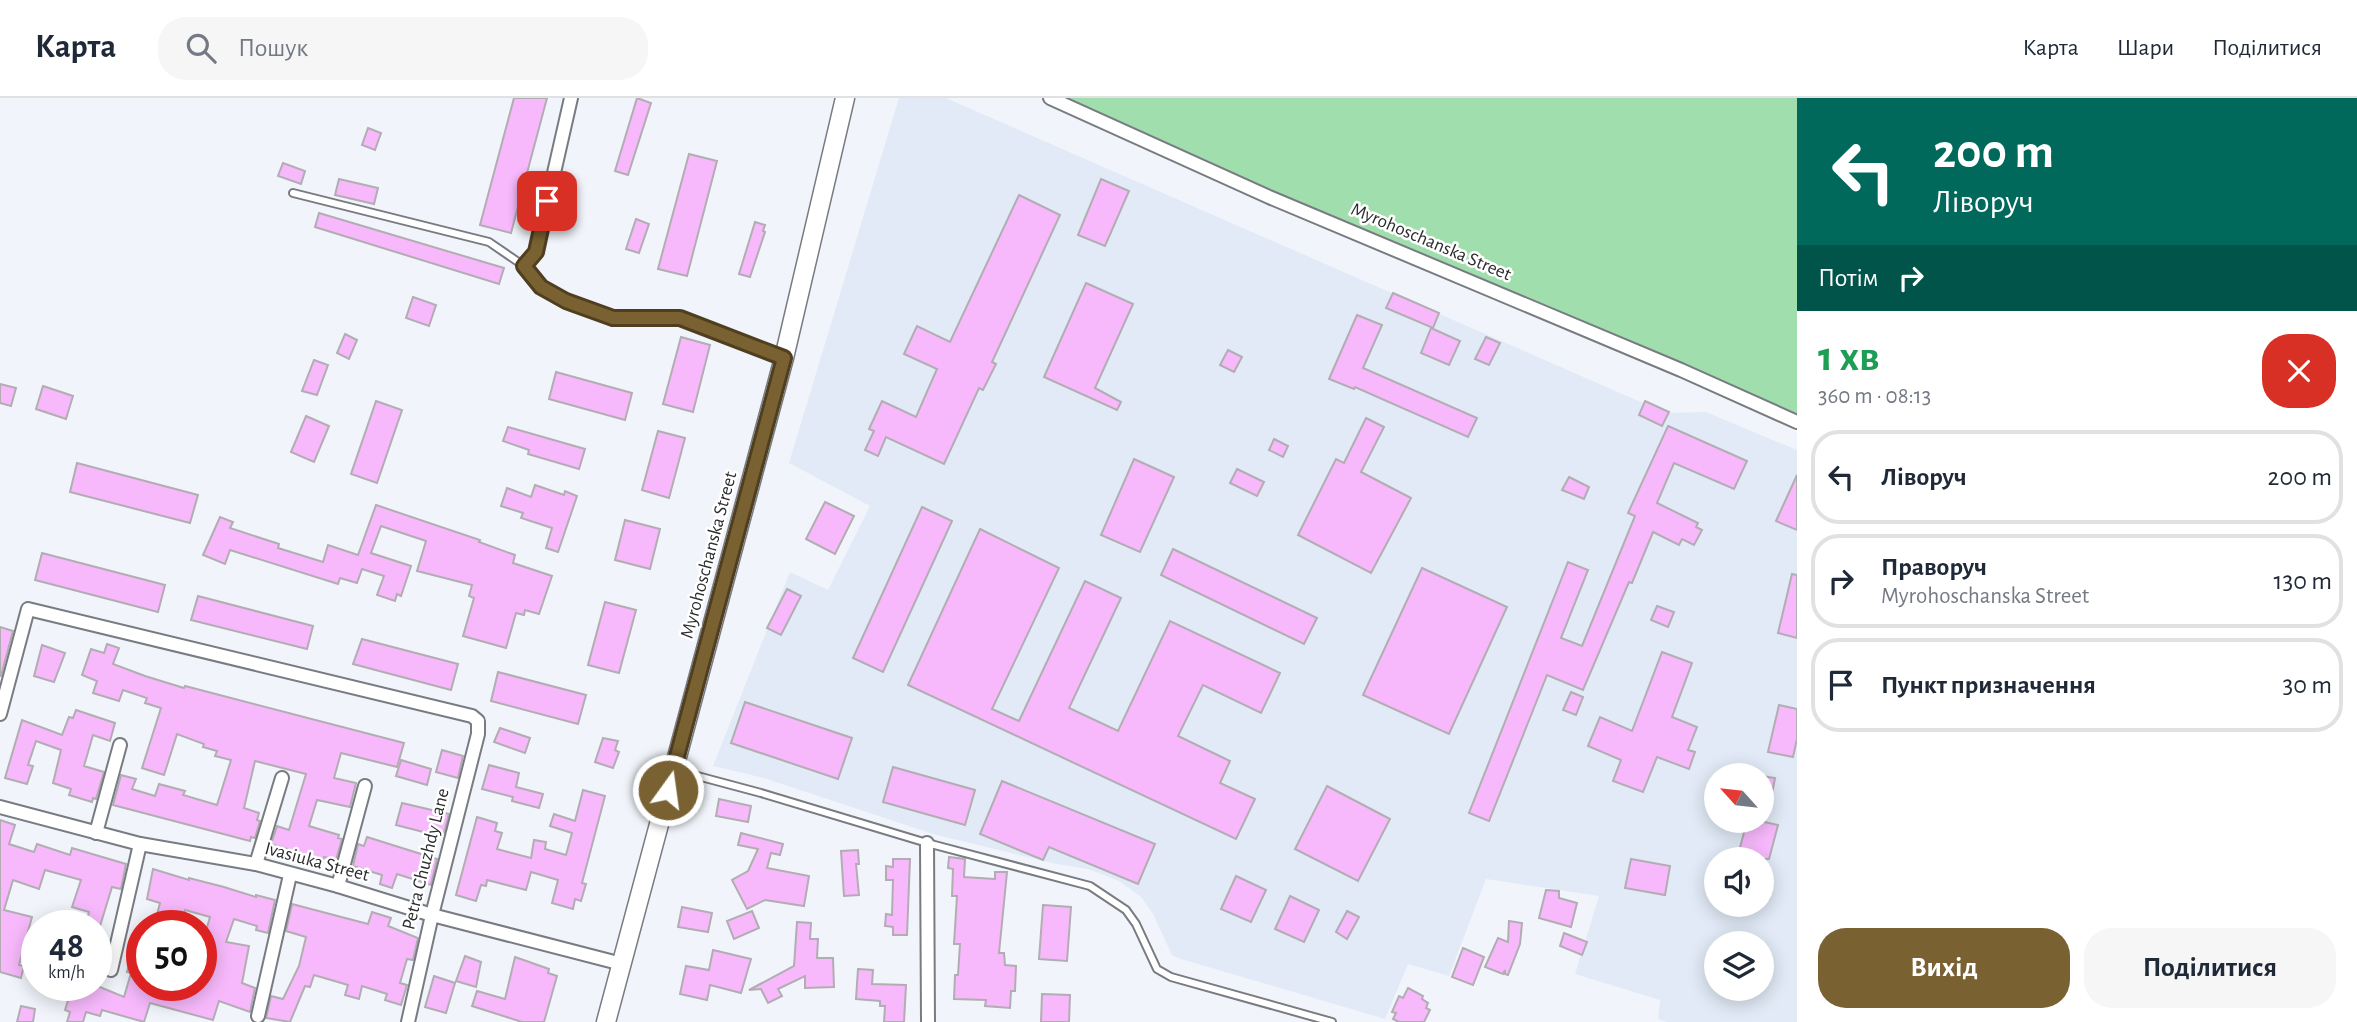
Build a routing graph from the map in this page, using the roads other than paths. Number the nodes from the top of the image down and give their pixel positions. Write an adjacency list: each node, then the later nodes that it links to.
1 (571, 98): 5 (street)
2 (845, 98): 6 (main road, Myrohoschanska Street)
3 (1050, 98): 7 (street, Myrohoschanska Street)
4 (292, 193): 5 (lane)
5 (524, 266): 6 (lane)
6 (784, 358): 10 (main road, Myrohoschanska Street)
7 (1797, 422)
8 (0, 715): 20 (street, Petra Chuzhdy Lane)
9 (120, 746): 14 (street)
10 (673, 770): 15 (lane); 21 (main road, Myrohoschanska Street)
11 (282, 778): 17 (street)
12 (365, 786): 19 (street)
13 (0, 807): 14 (street, Ivasiuka Street)
14 (96, 833): 16 (street, Ivasiuka Street)
15 (927, 843): 26 (street); 27 (lane)
16 (140, 845): 17 (street, Ivasiuka Street); 22 (street)
17 (256, 864): 18 (street, Ivasiuka Street)
18 (290, 875): 19 (street, Ivasiuka Street); 23 (street)
19 (338, 886): 20 (street, Ivasiuka Street)
20 (432, 915): 21 (street, Ivasiuka Street); 24 (street, Petra Chuzhdy Lane)
21 (622, 964): 25 (main road, Myrohoschanska Street)
22 (112, 966)
23 (258, 1016)
24 (408, 1022)
25 (606, 1022)
26 (928, 1022)
27 (1332, 1022)

